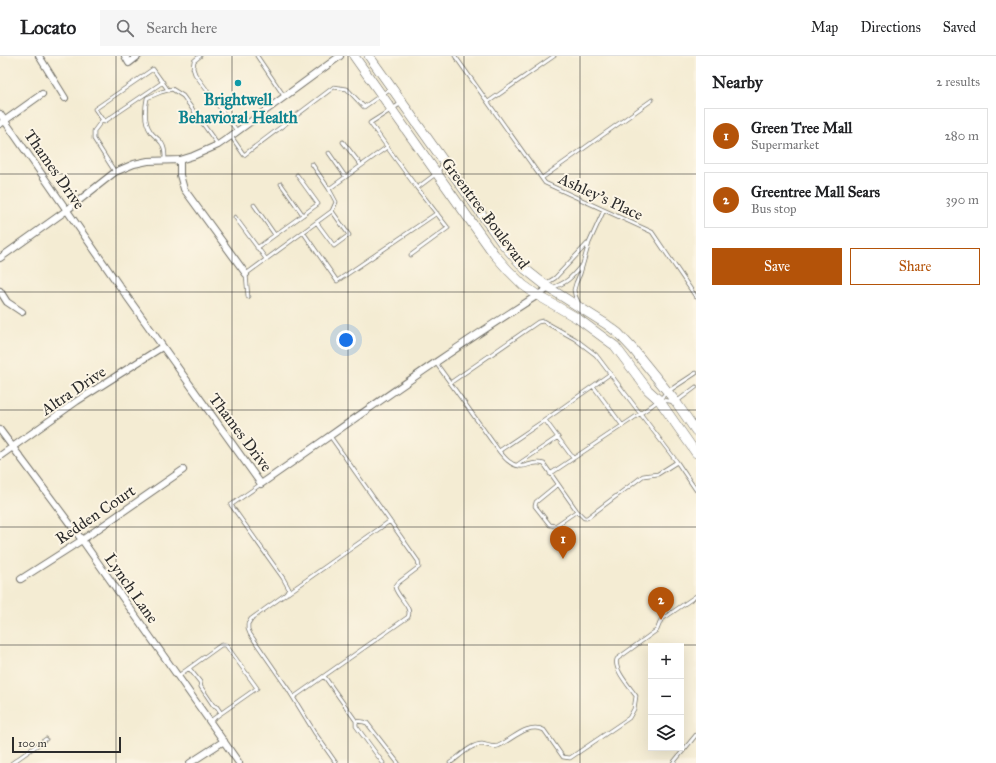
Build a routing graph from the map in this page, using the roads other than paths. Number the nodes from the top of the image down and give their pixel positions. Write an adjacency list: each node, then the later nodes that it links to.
1 (39, 56): 17 (street)
2 (125, 56): 3 (street)
3 (138, 56)
4 (200, 56): 25 (lane)
5 (257, 56): 16 (lane)
6 (340, 56): 16 (street)
7 (354, 56): 15 (main road, Greentree Boulevard)
8 (369, 56): 12 (main road, Greentree Boulevard)
9 (456, 56): 20 (lane, Ashley's Place)
10 (554, 56): 20 (lane)
11 (163, 82): 13 (lane); 23 (lane); 23 (lane)
12 (391, 88): 15 (lane); 19 (main road, Greentree Boulevard)
13 (168, 90): 27 (lane); 30 (lane)
14 (42, 94): 24 (street)
15 (381, 94): 21 (main road, Greentree Boulevard); 25 (lane)
16 (284, 96): 25 (street)
17 (65, 98)
18 (652, 100): 39 (lane)
19 (402, 102): 21 (lane); 32 (main road, Greentree Boulevard)
20 (488, 102): 39 (lane, Ashley's Place)
21 (392, 109): 28 (lane); 36 (main road, Greentree Boulevard)
22 (0, 114): 24 (street, Thames Drive)
23 (103, 119): 35 (lane)
24 (2, 122): 44 (street, Thames Drive)
25 (234, 133): 27 (street)
26 (343, 142): 34 (lane)
27 (218, 145): 31 (street)
28 (388, 148): 34 (lane); 41 (lane)
29 (328, 153): 38 (lane)
30 (166, 160): 31 (street); 35 (street)
31 (180, 160): 59 (street)
32 (444, 162): 36 (lane); 60 (main road, Greentree Boulevard)
33 (312, 164): 42 (lane)
34 (361, 165): 38 (lane)
35 (115, 172): 44 (street)
36 (437, 173): 41 (lane); 62 (main road, Greentree Boulevard)
37 (296, 176): 48 (lane)
38 (345, 176): 42 (lane)
39 (542, 178): 45 (lane, Ashley's Place)
40 (281, 184): 48 (lane)
41 (417, 188): 47 (lane)
42 (328, 189): 46 (lane)
43 (254, 206): 52 (lane)
44 (67, 210): 56 (street); 67 (street, Thames Drive)
45 (604, 210): 53 (lane); 64 (lane, Ashley's Place)
46 (332, 211): 50 (lane); 50 (lane)
47 (437, 213): 51 (lane); 55 (lane)
48 (304, 215): 52 (lane)
49 (235, 217): 54 (lane)
50 (317, 223): 51 (lane)
51 (303, 232): 57 (lane)
52 (275, 235): 54 (lane)
53 (588, 243): 58 (lane); 60 (lane)
54 (258, 248): 57 (lane)
55 (411, 255)
56 (0, 258)
57 (266, 259): 59 (lane)
58 (582, 264): 60 (lane); 65 (lane)
59 (246, 274): 63 (lane)
60 (546, 286): 62 (street, Thames Drive); 65 (main road, Greentree Boulevard)
61 (0, 291): 66 (street)
62 (537, 296): 68 (street, Thames Drive); 75 (main road, Greentree Boulevard)
63 (248, 297)
64 (696, 297)
65 (585, 311): 74 (main road, Greentree Boulevard)
66 (22, 312)
67 (162, 347): 84 (street, Altra Drive); 93 (street, Thames Drive)
68 (435, 362): 71 (lane); 82 (street, Thames Drive)
69 (696, 372): 74 (lane)
70 (610, 374): 71 (lane); 72 (lane); 77 (lane)
71 (450, 383): 85 (lane)
72 (592, 386): 78 (lane); 79 (lane)
73 (696, 387): 76 (lane)
74 (667, 392): 75 (lane); 76 (main road, Greentree Boulevard)
75 (659, 400): 76 (lane); 77 (lane); 86 (main road, Greentree Boulevard)
76 (676, 402): 81 (main road, Greentree Boulevard)
77 (641, 413): 79 (lane); 89 (lane)
78 (545, 420): 83 (lane); 85 (lane)
79 (622, 425): 88 (lane)
80 (0, 430): 84 (street, Lynch Lane)
81 (696, 431)
82 (330, 436): 93 (street, Thames Drive); 97 (lane)
83 (558, 438): 88 (lane); 90 (lane)
84 (13, 447): 87 (street, Altra Drive); 98 (street, Lynch Lane)
85 (498, 451): 90 (lane)
86 (696, 453)
87 (0, 456)
88 (573, 458): 92 (lane)
89 (677, 462): 95 (lane); 96 (lane)
90 (517, 465): 92 (lane)
91 (183, 470): 98 (street, Redden Court)
92 (550, 474): 94 (lane)
93 (261, 484): 100 (lane)
94 (558, 484): 96 (lane); 96 (lane)
95 (696, 490)
96 (578, 512)
97 (390, 522): 100 (lane); 104 (lane)
98 (82, 540): 99 (street, Redden Court); 103 (street, Lynch Lane)
99 (21, 579)
100 (286, 594): 105 (lane)
101 (696, 596): 118 (lane)
102 (189, 668): 103 (lane); 106 (lane); 106 (lane)
103 (178, 676): 107 (street, Lynch Lane)
104 (324, 676): 105 (lane); 108 (lane)
105 (294, 697): 115 (lane)
106 (221, 713): 107 (lane)
107 (210, 721): 111 (street, Lynch Lane)
108 (356, 721): 116 (lane); 117 (lane)
109 (696, 735): 119 (lane)
110 (46, 740): 112 (lane)
111 (224, 741): 113 (street); 114 (street, Lynch Lane)
112 (12, 763)
113 (190, 763)
114 (239, 763)
115 (336, 763)
116 (382, 763)
117 (398, 763)
118 (450, 763)
119 (673, 763)

